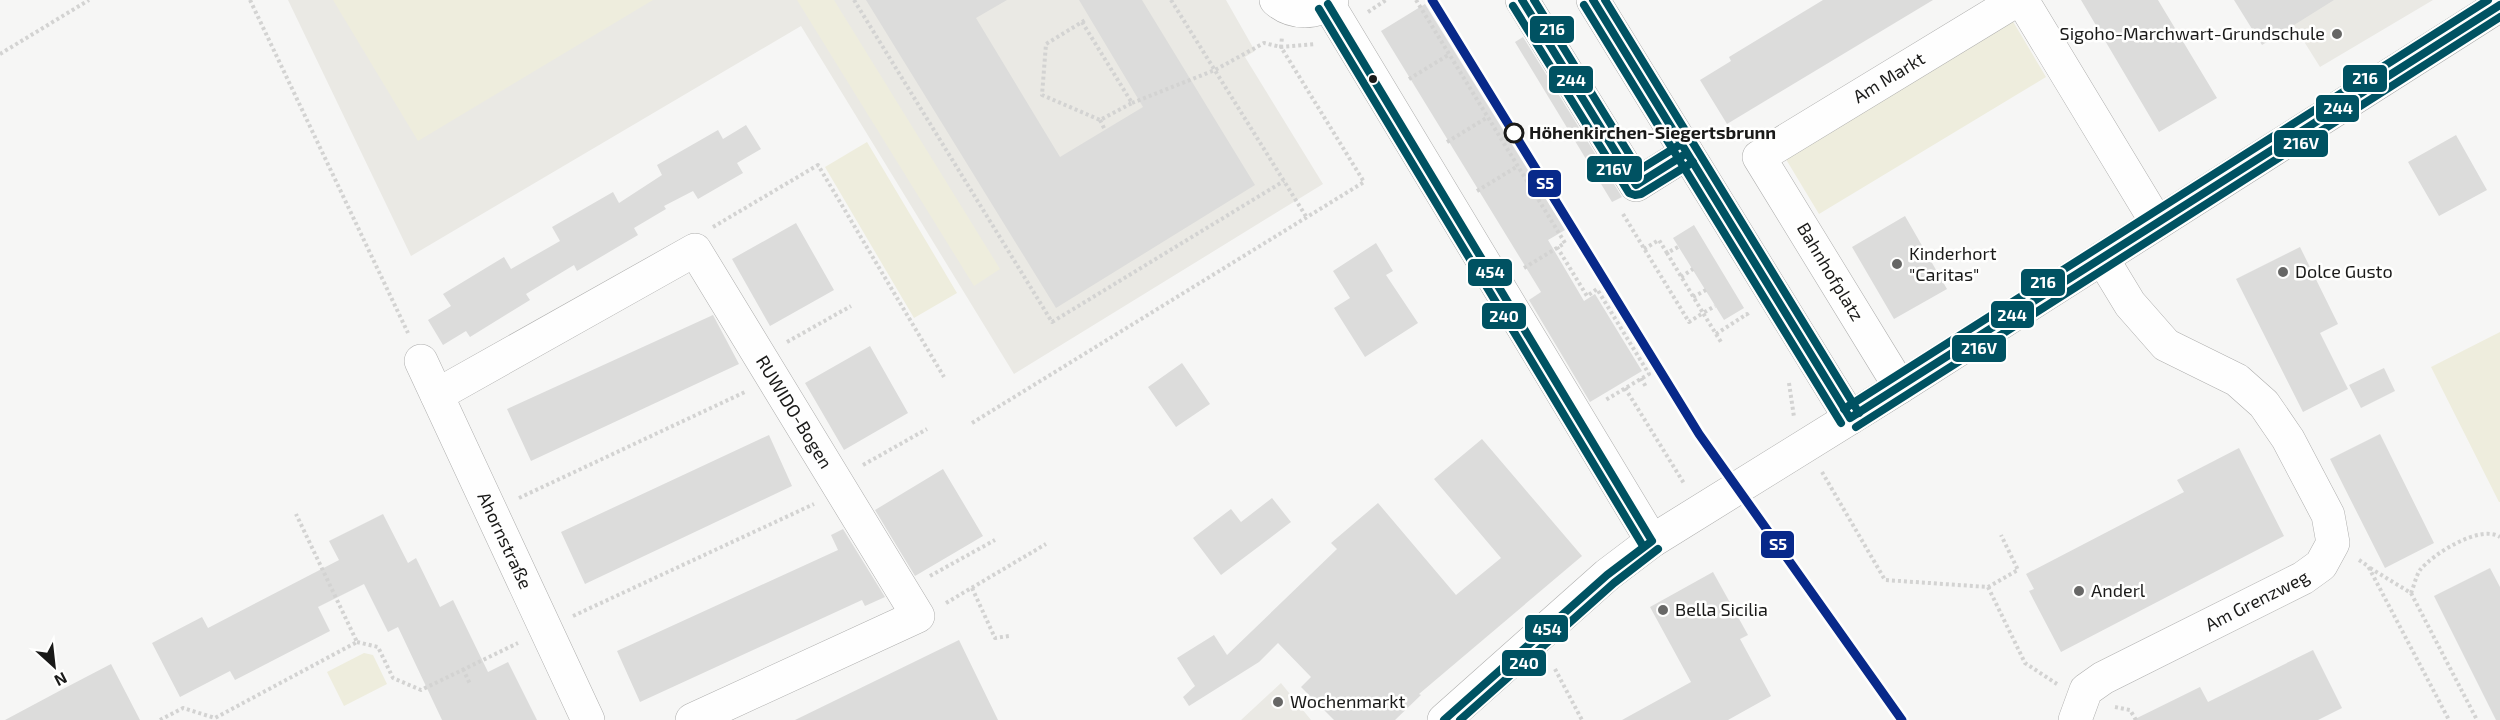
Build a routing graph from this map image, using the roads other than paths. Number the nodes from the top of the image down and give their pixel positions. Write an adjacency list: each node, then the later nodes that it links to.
1 (1276, 0): 5 (street)
2 (1522, 0): 7 (street)
3 (1593, 0): 7 (street)
4 (2020, 0): 8 (street, Am Markt); 9 (street, Am Markt)
5 (1330, 2): 15 (street)
6 (2500, 5): 9 (street)
7 (1687, 153): 14 (street)
8 (1759, 157): 12 (street, Bahnhofplatz)
9 (2157, 223): 10 (street)
10 (2102, 258): 12 (street); 16 (street, Am Grenzweg)
11 (421, 361): 13 (street, Ahornstraße)
12 (1900, 387): 14 (street)
13 (437, 395): 17 (street, Ahornstraße); 18 (street, RUWIDO-Bogen)
14 (1850, 418): 15 (street)
15 (1653, 541): 19 (street)
16 (2078, 710)
17 (588, 720)
18 (692, 720)
19 (1444, 720)

